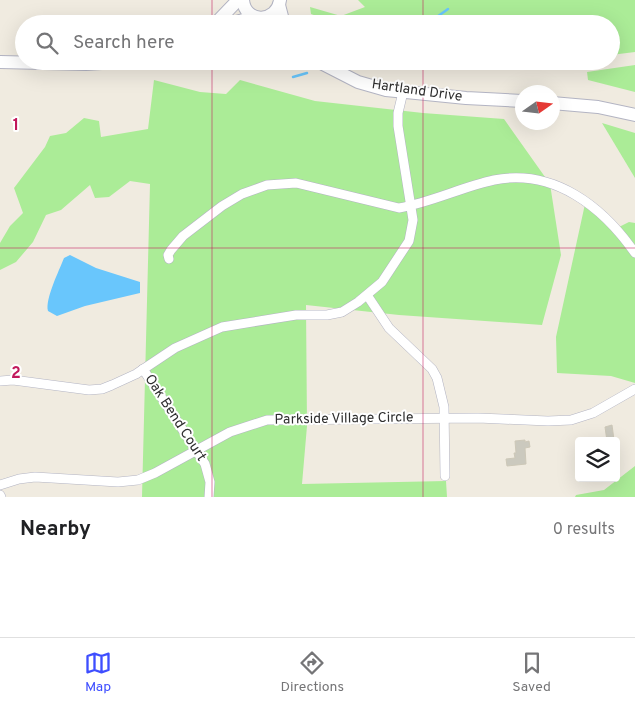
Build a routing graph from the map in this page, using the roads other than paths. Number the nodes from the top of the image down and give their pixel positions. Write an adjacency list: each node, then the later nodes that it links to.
1 (238, 0): 4 (main road)
2 (242, 0): 5 (main road)
3 (280, 2): 6 (main road); 7 (main road)
4 (223, 15)
5 (253, 15)
6 (272, 15)
7 (282, 15)
8 (0, 62): 9 (main road)
9 (15, 62)
10 (335, 70): 11 (main road, Hartland Drive)
11 (403, 92): 12 (main road, Hartland Drive); 15 (street)
12 (515, 101)
13 (560, 104): 14 (main road)
14 (635, 115)
15 (410, 206): 16 (street); 17 (street); 18 (street)
16 (635, 252)
17 (169, 259)
18 (367, 295): 19 (street); 22 (street)
19 (143, 369): 20 (street); 23 (street, Oak Bend Court)
20 (0, 381)
21 (635, 389): 22 (street, Parkside Village Circle)
22 (444, 418): 23 (street, Parkside Village Circle); 24 (street)
23 (195, 451): 25 (street, Parkside Village Circle); 26 (street, Oak Bend Court)
24 (445, 476)
25 (0, 485)
26 (209, 497)

